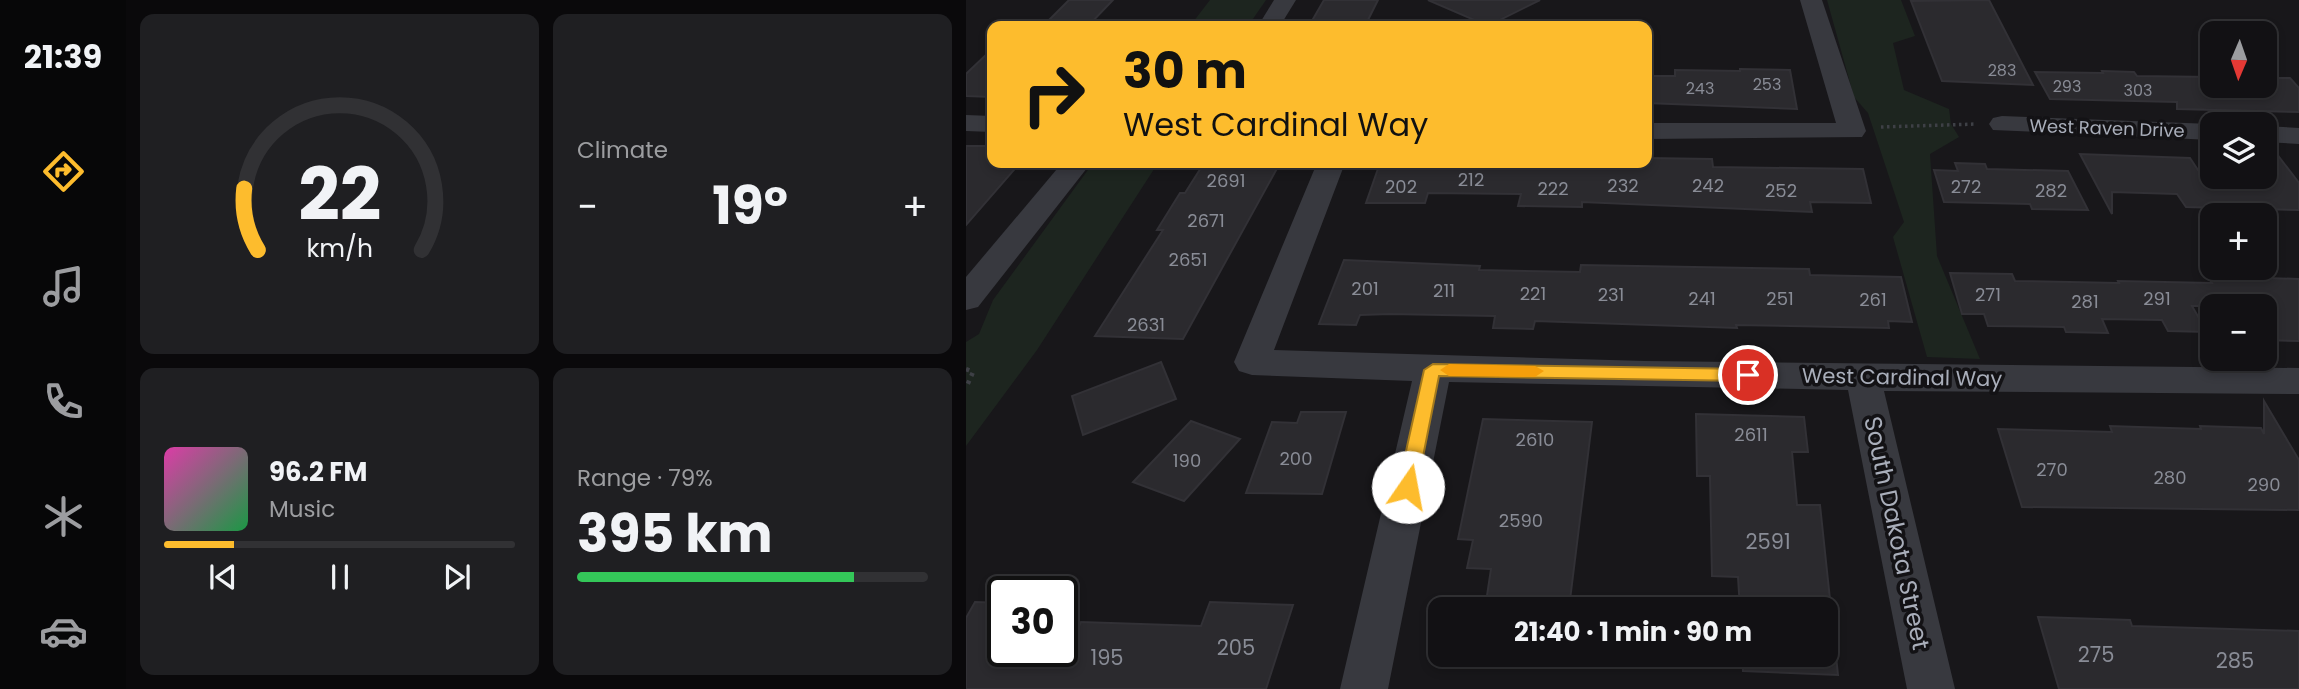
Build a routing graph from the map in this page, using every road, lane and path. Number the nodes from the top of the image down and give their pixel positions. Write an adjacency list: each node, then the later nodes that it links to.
1 (1285, 0): 3 (street)
2 (1811, 0): 8 (street)
3 (1272, 21)
4 (966, 124): 5 (street)
5 (987, 124)
6 (2002, 124): 8 (path); 9 (street, West Raven Drive)
7 (1652, 131): 8 (street)
8 (1852, 131)
9 (2200, 132)
10 (2277, 135): 11 (street)
11 (2299, 136)
12 (1073, 168): 14 (street)
13 (1329, 168): 16 (street, West Cardinal Way)
14 (966, 299)
15 (966, 369): 19 (path)
16 (1433, 370): 17 (street, West Cardinal Way); 20 (street)
17 (1863, 377): 18 (street, West Cardinal Way); 21 (street, South Dakota Street)
18 (2299, 381)
19 (966, 388)
20 (1364, 689)
21 (1931, 689)

